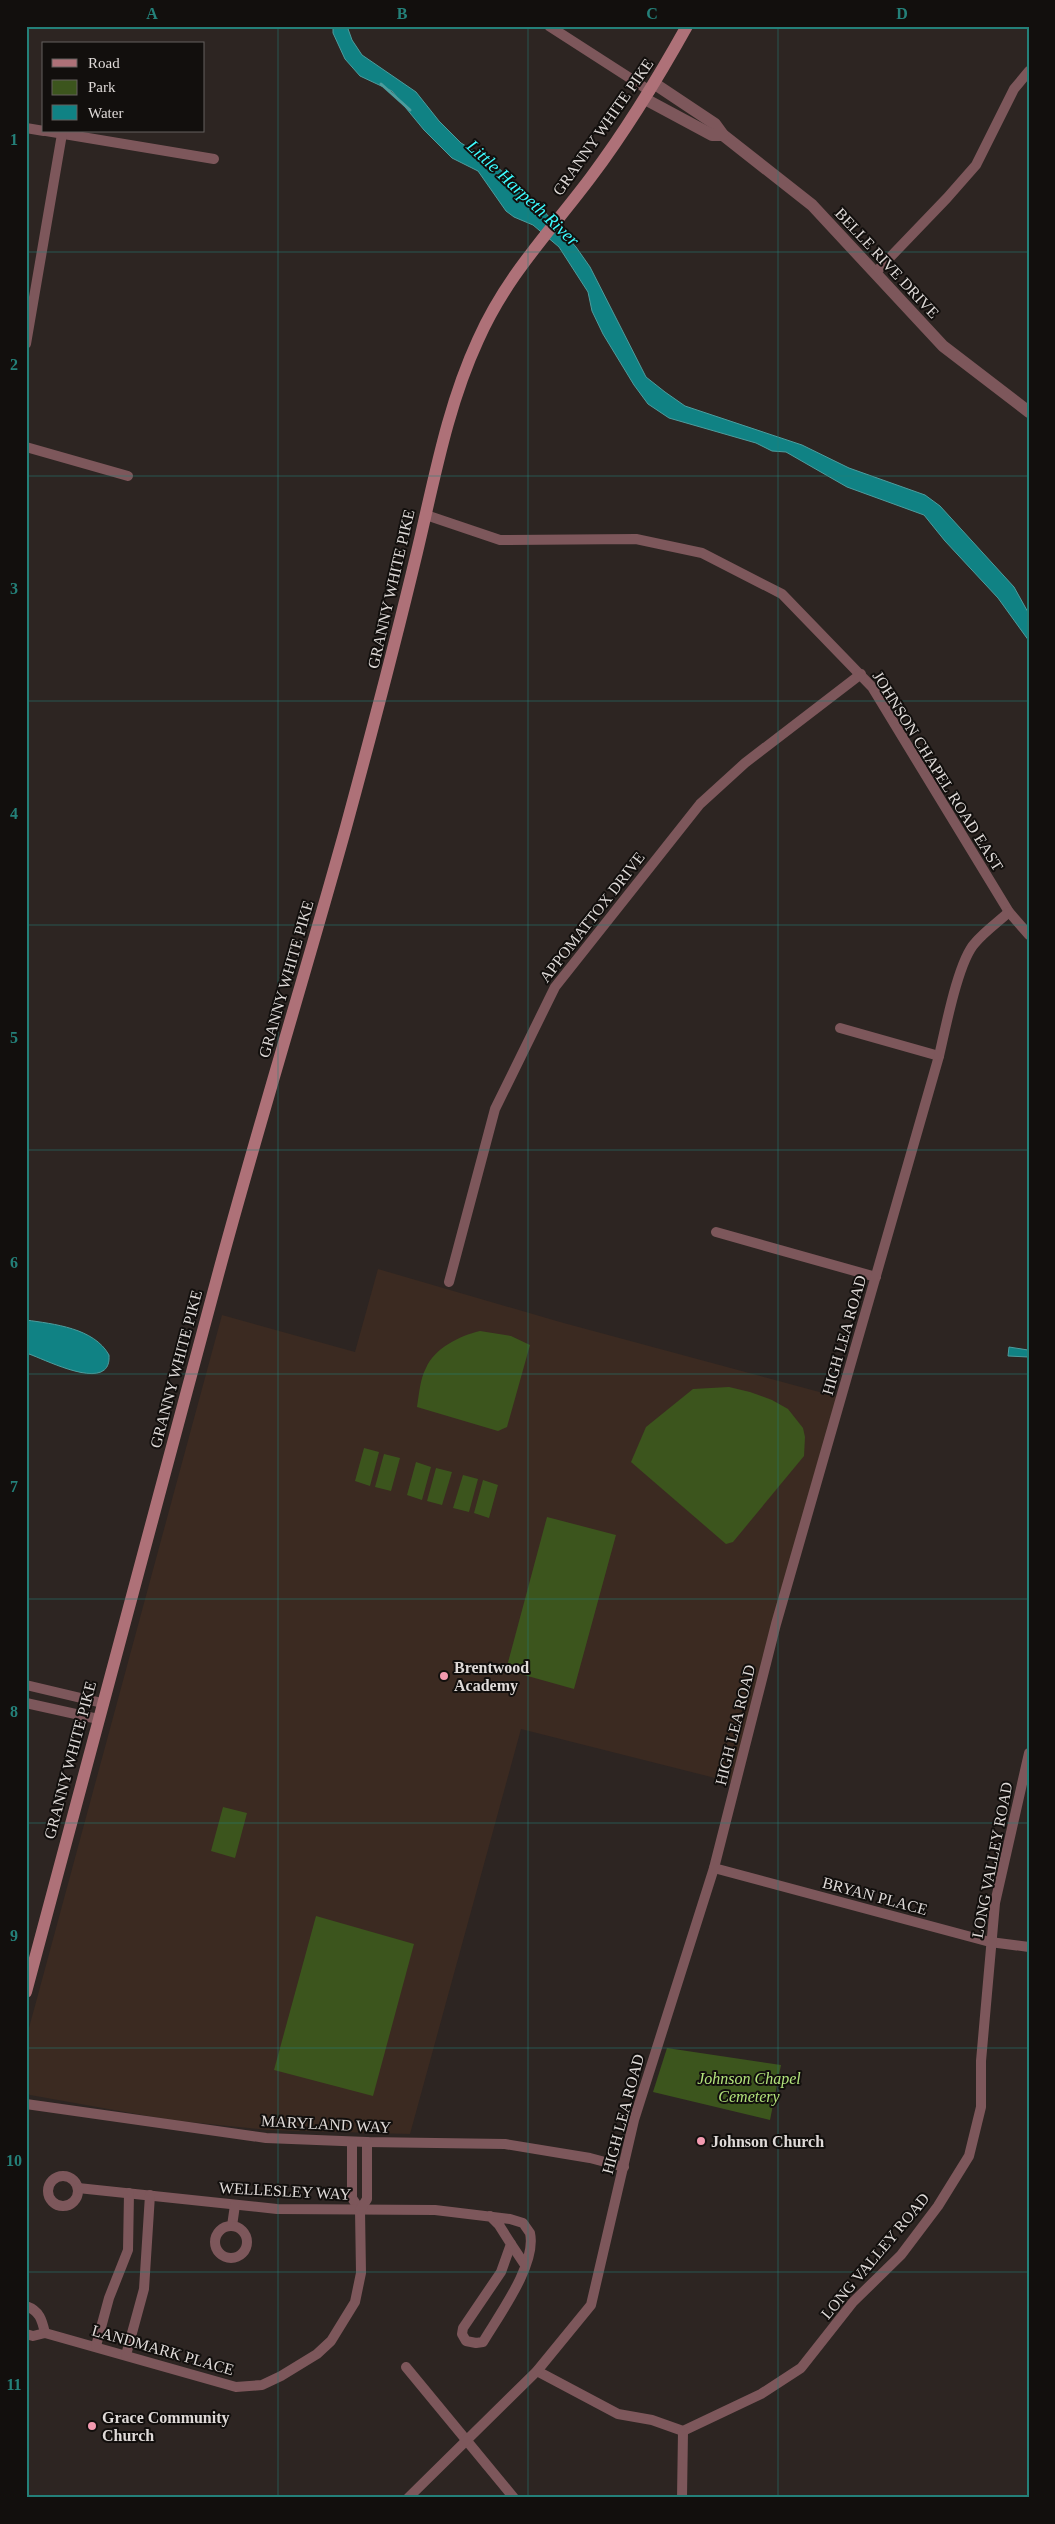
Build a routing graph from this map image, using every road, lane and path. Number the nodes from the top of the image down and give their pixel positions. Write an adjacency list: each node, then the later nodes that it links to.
1 (549, 26): 4 (street)
2 (687, 26): 4 (main road, GRANNY WHITE PIKE)
3 (1029, 71): 11 (street)
4 (650, 91): 9 (street, BELLE RIVE DRIVE); 9 (street, BELLE RIVE DRIVE); 16 (main road, GRANNY WHITE PIKE)
5 (26, 128): 6 (street)
6 (42, 131)
7 (51, 132): 8 (street)
8 (62, 134): 10 (street); 12 (street)
9 (722, 135): 11 (street, BELLE RIVE DRIVE)
10 (214, 159)
11 (875, 273): 13 (street, BELLE RIVE DRIVE)
12 (26, 344)
13 (1029, 412)
14 (26, 447): 15 (street)
15 (128, 476)
16 (426, 515): 17 (street, JOHNSON CHAPEL ROAD EAST); 27 (main road, GRANNY WHITE PIKE)
17 (861, 674): 18 (street, JOHNSON CHAPEL ROAD EAST); 24 (street, APPOMATTOX DRIVE)
18 (1009, 912): 19 (street, JOHNSON CHAPEL ROAD EAST); 21 (street, HIGH LEA ROAD)
19 (1029, 935)
20 (840, 1028): 21 (street)
21 (939, 1056): 23 (street, HIGH LEA ROAD)
22 (716, 1232): 23 (street)
23 (876, 1277): 30 (street, HIGH LEA ROAD)
24 (449, 1282)
25 (26, 1685): 27 (street)
26 (26, 1703): 28 (street)
27 (102, 1703): 28 (main road, GRANNY WHITE PIKE)
28 (98, 1719): 33 (main road, GRANNY WHITE PIKE)
29 (1029, 1753): 31 (street, LONG VALLEY ROAD)
30 (714, 1868): 31 (street, BRYAN PLACE); 37 (street, HIGH LEA ROAD)
31 (990, 1942): 32 (street, BRYAN PLACE); 54 (street, LONG VALLEY ROAD)
32 (1029, 1947)
33 (26, 1992)
34 (26, 2104): 35 (street, MARYLAND WAY)
35 (352, 2142): 36 (street, MARYLAND WAY); 42 (street, LANDMARK PLACE)
36 (367, 2142): 37 (street, MARYLAND WAY); 42 (street, LANDMARK PLACE)
37 (624, 2166): 53 (street, HIGH LEA ROAD)
38 (78, 2188): 39 (street, WELLESLEY WAY)
39 (129, 2193): 40 (street, WELLESLEY WAY); 50 (street)
40 (150, 2195): 41 (street, WELLESLEY WAY); 51 (street)
41 (235, 2205): 42 (street, WELLESLEY WAY); 44 (street)
42 (360, 2210): 43 (street, WELLESLEY WAY); 51 (street, LANDMARK PLACE)
43 (490, 2216): 45 (street); 46 (street, WELLESLEY WAY)
44 (232, 2226)
45 (511, 2244): 46 (street); 46 (street, WELLESLEY WAY)
46 (525, 2264)
47 (26, 2306): 48 (street)
48 (45, 2333): 49 (street, LANDMARK PLACE); 50 (street, LANDMARK PLACE)
49 (26, 2334)
50 (96, 2346): 51 (street, LANDMARK PLACE)
51 (126, 2354)
52 (406, 2367): 55 (street)
53 (537, 2371): 54 (street); 55 (street, HIGH LEA ROAD)
54 (683, 2431): 58 (street)
55 (467, 2441): 56 (street, HIGH LEA ROAD); 57 (street)
56 (408, 2498)
57 (514, 2498)
58 (682, 2498)

